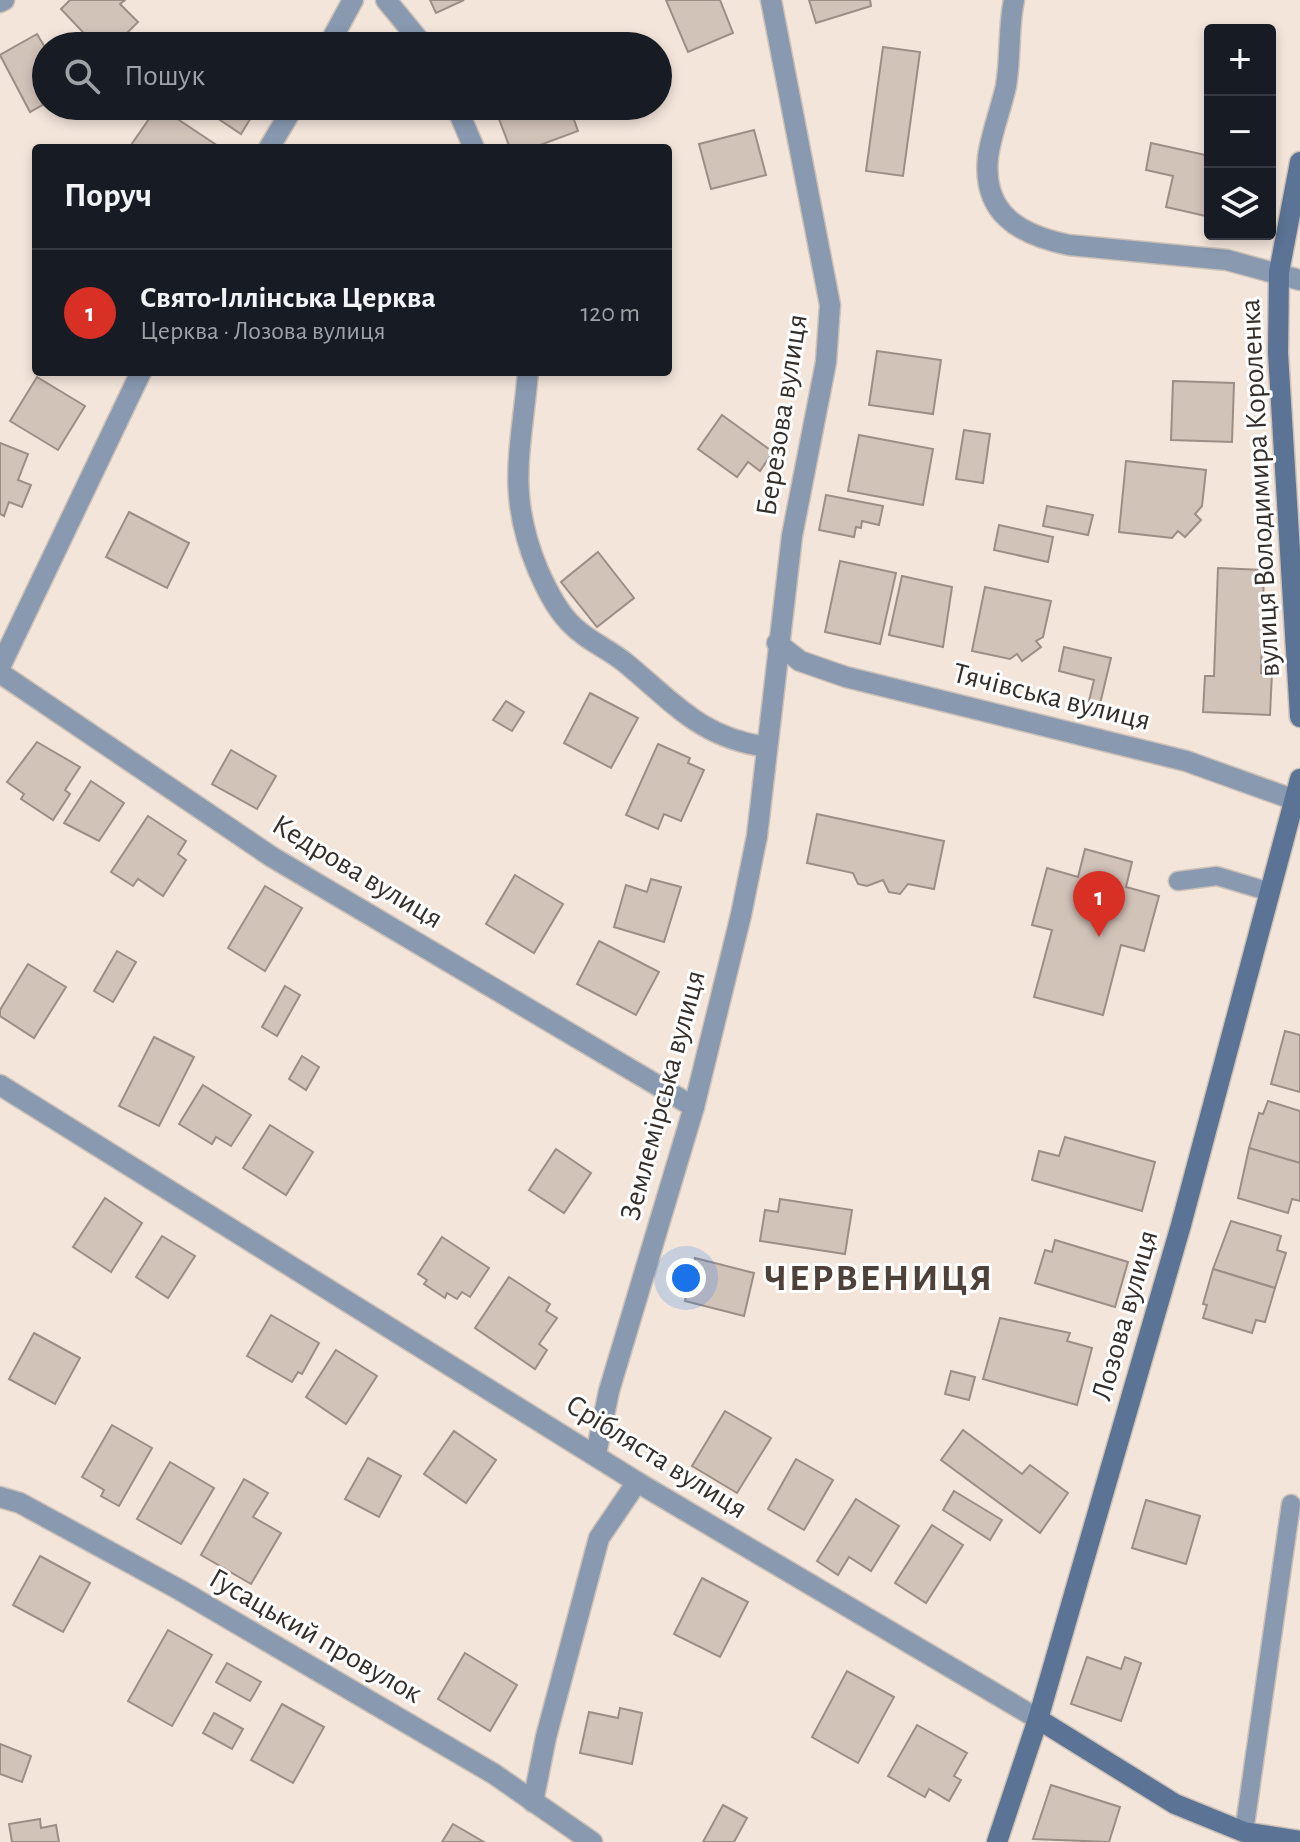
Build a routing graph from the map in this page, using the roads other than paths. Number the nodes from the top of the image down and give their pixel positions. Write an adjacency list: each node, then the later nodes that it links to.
1 (353, 0): 5 (street)
2 (386, 0): 6 (street)
3 (771, 0): 17 (street, Березова вулиця)
4 (1014, 0): 12 (street)
5 (336, 32)
6 (412, 32)
7 (286, 120): 9 (street)
8 (462, 120): 10 (street)
9 (271, 144)
10 (472, 144)
11 (1300, 162): 12 (street, вулиця Володимира Короленка)
12 (1279, 272): 13 (street); 19 (street, вулиця Володимира Короленка)
13 (1300, 280)
14 (139, 376): 16 (street)
15 (528, 376): 20 (street)
16 (6, 636): 18 (street)
17 (777, 643): 20 (street, Березова вулиця); 22 (street, Тячівська вулиця)
18 (0, 670): 26 (street, Кедрова вулиця)
19 (1300, 717)
20 (767, 747): 26 (street, Землемірська вулиця)
21 (1300, 779): 22 (street)
22 (1295, 800): 24 (street, Лозова вулиця)
23 (1178, 881): 24 (lane)
24 (1270, 892): 31 (street, Лозова вулиця)
25 (0, 1085): 27 (street, Срібляста вулиця)
26 (694, 1107): 27 (street, Землемірська вулиця)
27 (596, 1454): 28 (street, Срібляста вулиця)
28 (637, 1482): 31 (street, Срібляста вулиця); 32 (street)
29 (0, 1497): 32 (street, Гусацький провулок)
30 (1291, 1504): 34 (lane)
31 (1038, 1719): 34 (street, Срібляста вулиця); 38 (street, Лозова вулиця)
32 (533, 1802): 33 (street, Гусацький провулок)
33 (557, 1821): 36 (street); 37 (street, Гусацький провулок)
34 (1244, 1832): 35 (street, Срібляста вулиця)
35 (1300, 1841)
36 (550, 1842)
37 (592, 1842)
38 (997, 1842)

